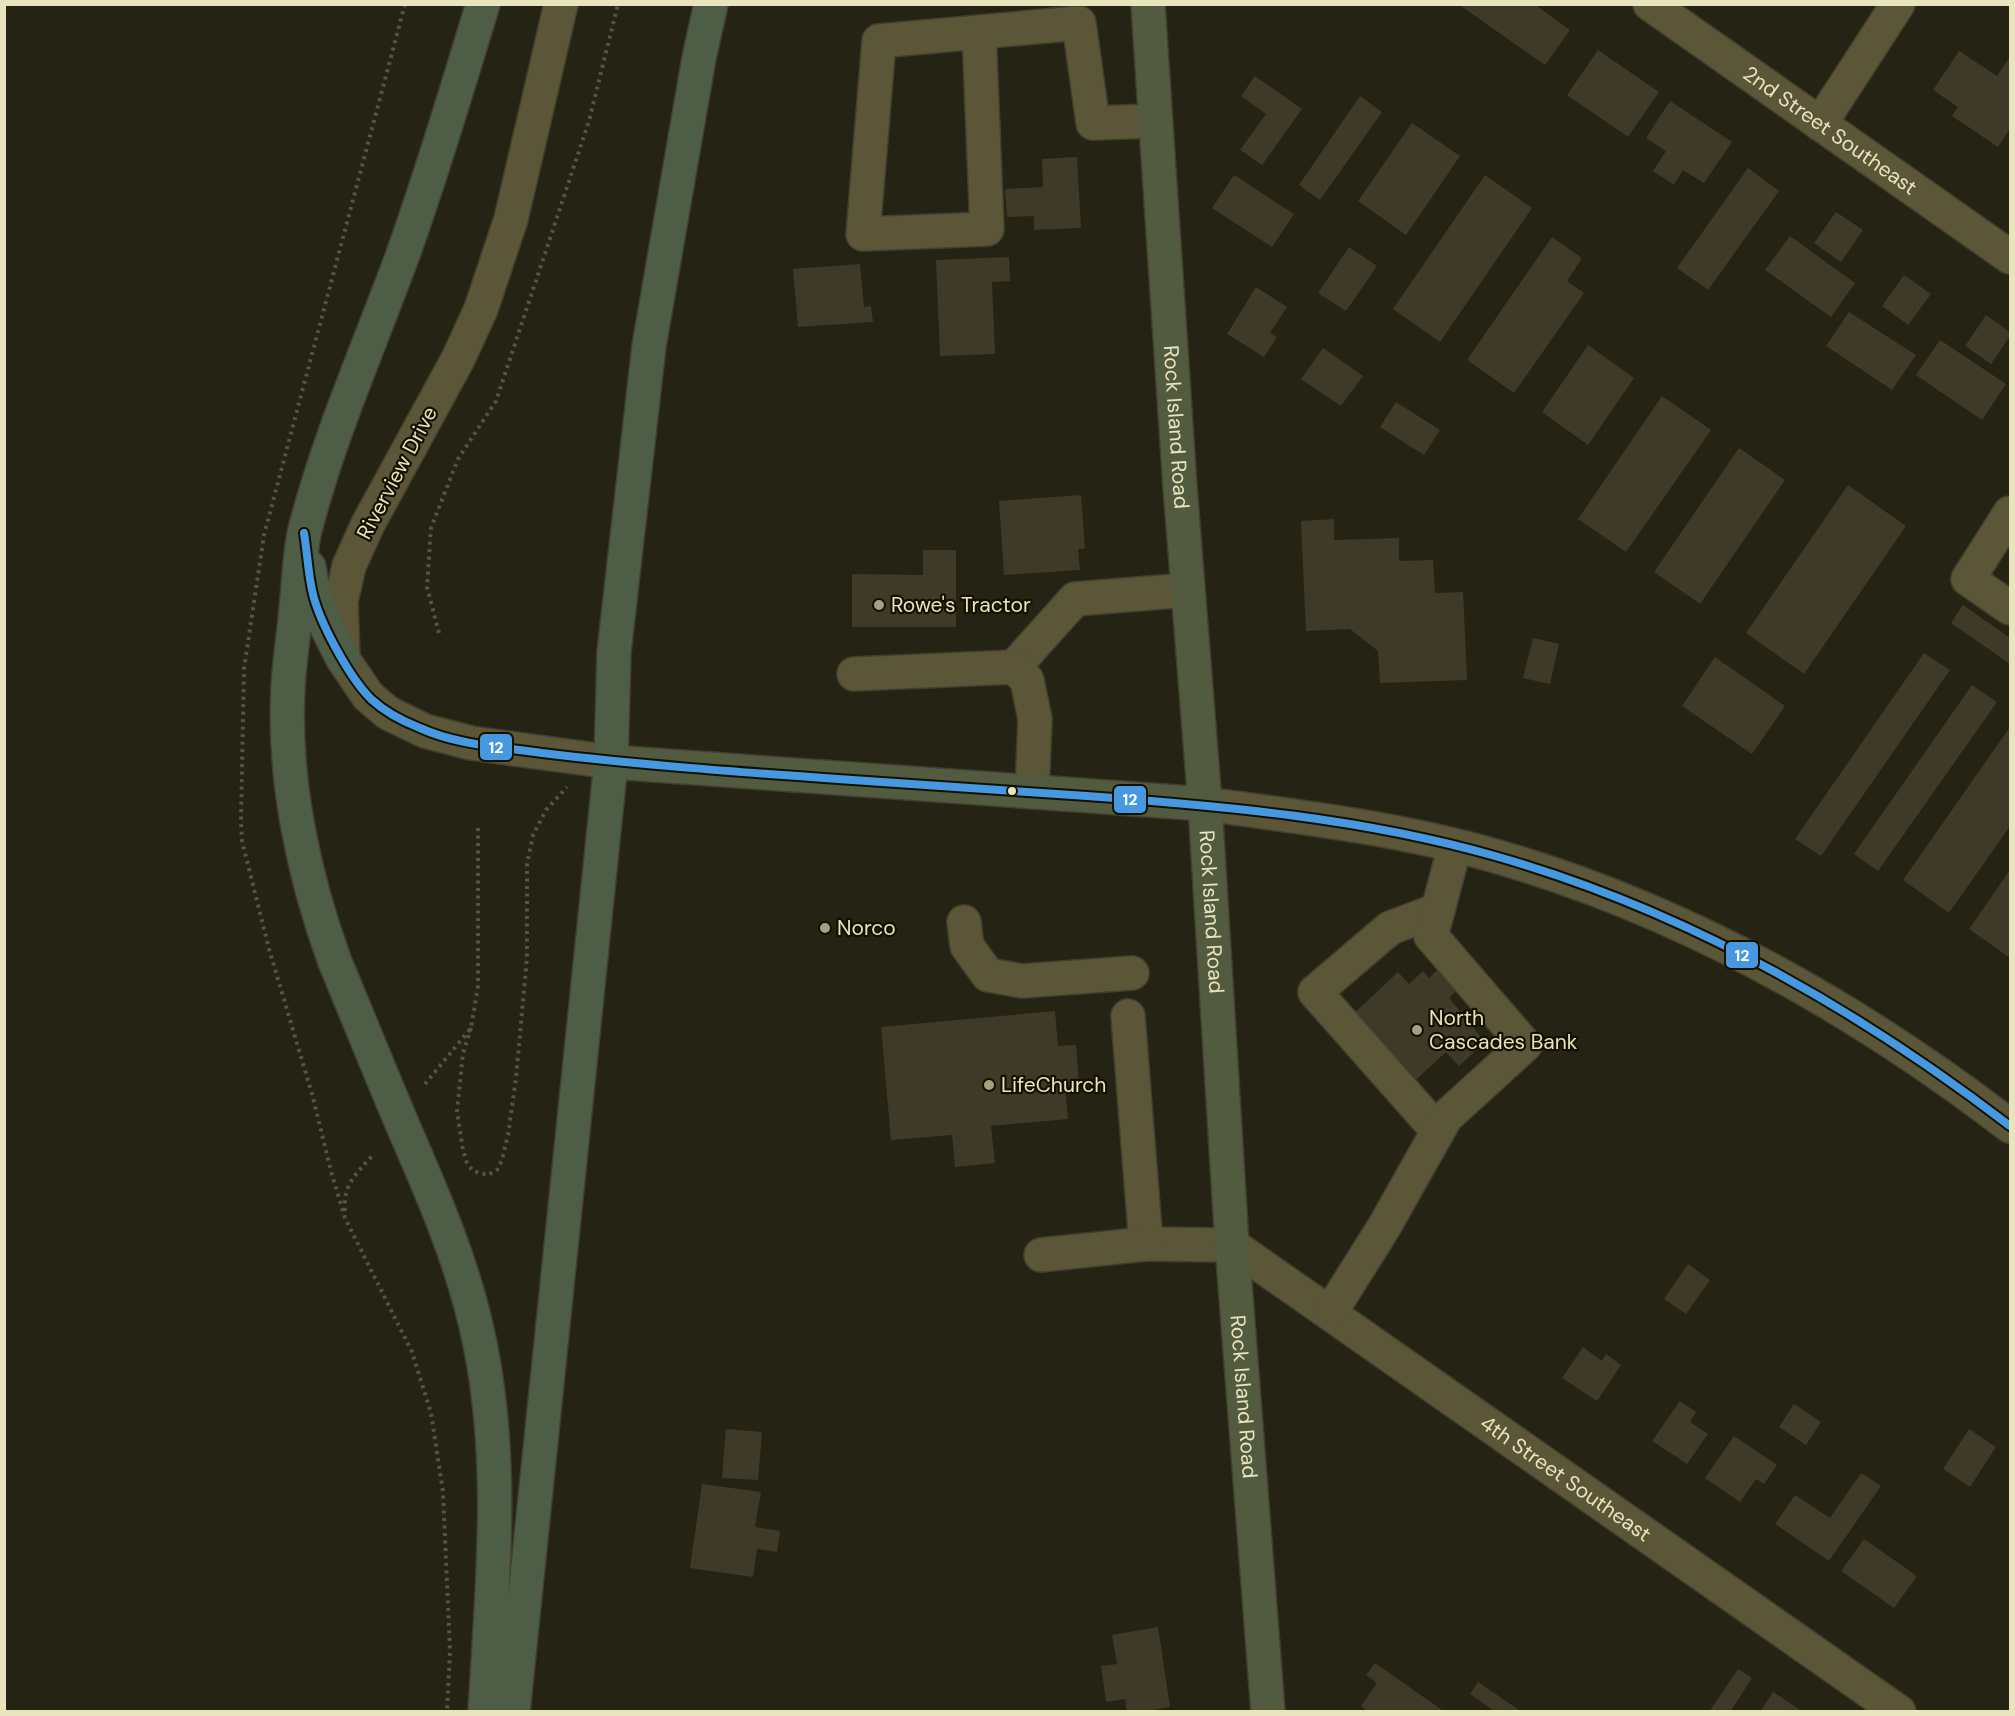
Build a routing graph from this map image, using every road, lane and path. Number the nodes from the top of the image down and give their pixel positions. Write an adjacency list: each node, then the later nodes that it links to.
1 (483, 4): 14 (highway)
2 (561, 4): 18 (street, Riverview Drive)
3 (618, 4): 17 (path)
4 (711, 4): 21 (highway)
5 (1148, 4): 10 (main road, Rock Island Road)
6 (1650, 4): 11 (street, 2nd Street Southeast)
7 (1898, 4): 11 (street)
8 (1018, 17): 9 (street); 10 (street)
9 (979, 32): 9 (street)
10 (1155, 121): 15 (main road, Rock Island Road)
11 (1820, 124): 12 (street, 2nd Street Southeast)
12 (2010, 256)
13 (2010, 513): 16 (street)
14 (304, 533): 18 (highway); 40 (highway)
15 (1188, 590): 19 (street); 23 (main road, Rock Island Road)
16 (2010, 608)
17 (439, 633)
18 (343, 659): 21 (street)
19 (1014, 667): 20 (street); 22 (street)
20 (854, 674)
21 (611, 762): 22 (main road); 30 (path); 41 (highway)
22 (1032, 792): 23 (main road)
23 (1205, 804): 25 (street); 36 (main road, Rock Island Road)
24 (478, 825): 30 (path)
25 (1455, 846): 26 (street); 32 (street)
26 (1438, 910): 33 (street); 33 (street)
27 (964, 922): 28 (street)
28 (1132, 973)
29 (1128, 1016): 35 (street)
30 (471, 1028): 31 (path)
31 (425, 1084)
32 (2010, 1126)
33 (1438, 1131): 38 (street)
34 (373, 1155): 39 (path)
35 (1146, 1244): 36 (street); 37 (street)
36 (1232, 1245): 38 (street, 4th Street Southeast); 42 (main road, Rock Island Road)
37 (1041, 1255)
38 (1330, 1313): 43 (street, 4th Street Southeast)
39 (447, 1712)
40 (485, 1712)
41 (513, 1712)
42 (1268, 1712)
43 (1899, 1712)

